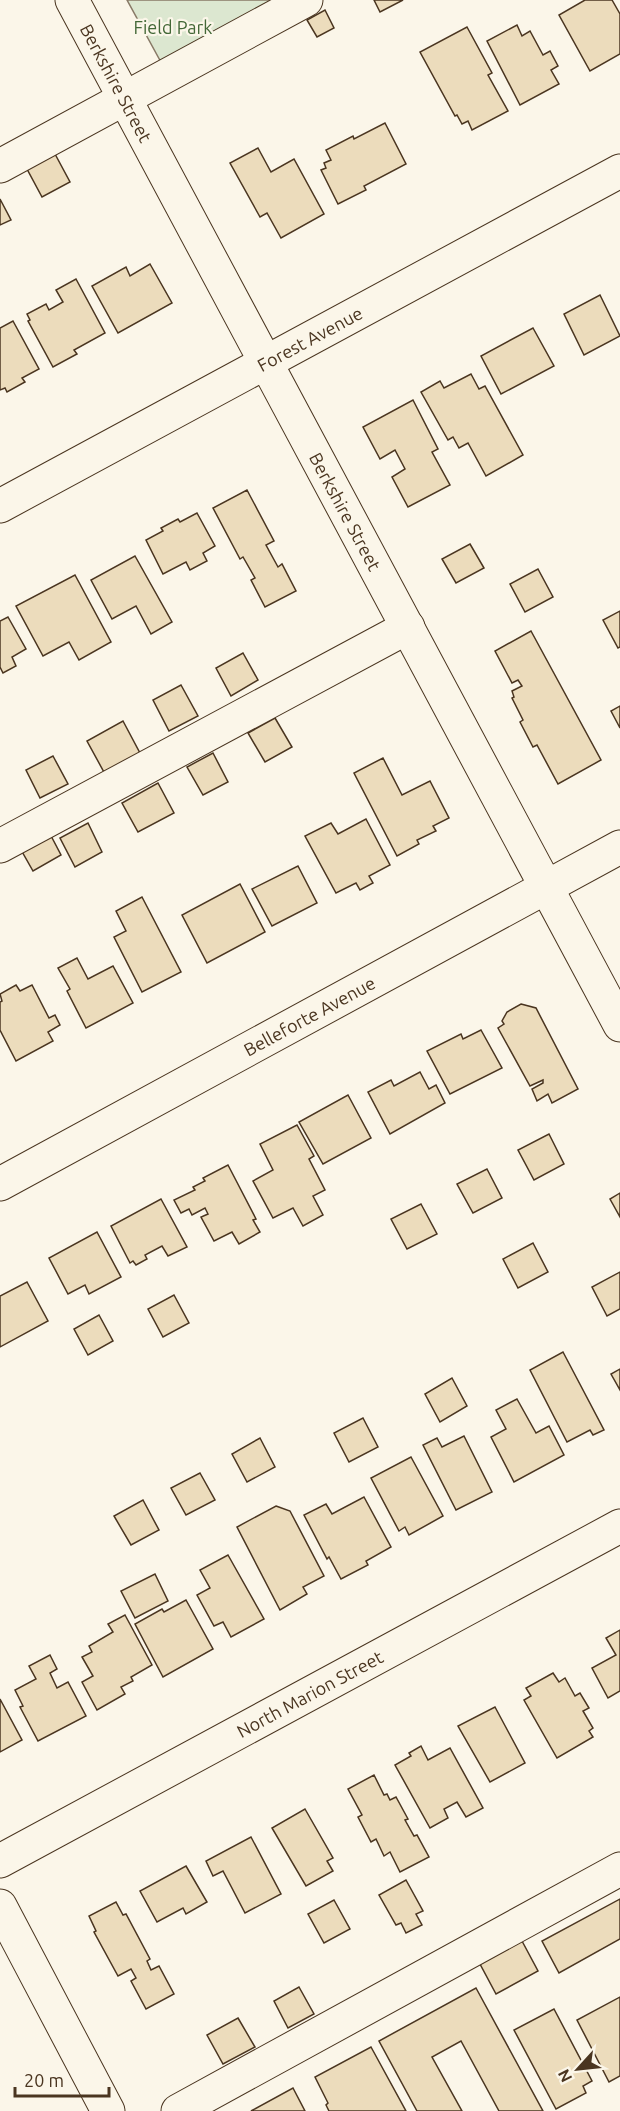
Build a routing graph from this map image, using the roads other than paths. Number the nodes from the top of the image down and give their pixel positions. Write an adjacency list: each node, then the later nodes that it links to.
1 (72, 0): 3 (street, Berkshire Street)
2 (306, 0): 3 (street)
3 (125, 98): 4 (street); 6 (street, Berkshire Street)
4 (0, 165)
5 (620, 171): 6 (street, Forest Avenue)
6 (266, 362): 7 (street, Forest Avenue); 8 (street, Berkshire Street)
7 (0, 506)
8 (408, 627): 9 (street); 11 (street, Berkshire Street)
9 (0, 846)
10 (620, 847): 11 (street, Belleforte Avenue)
11 (546, 887): 12 (street, Berkshire Street); 13 (street, Belleforte Avenue)
12 (620, 1025)
13 (0, 1184)
14 (620, 1526): 15 (street, North Marion Street)
15 (0, 1861)
16 (620, 1869): 19 (street)
17 (0, 1906): 18 (street)
18 (108, 2111)
19 (178, 2111)

